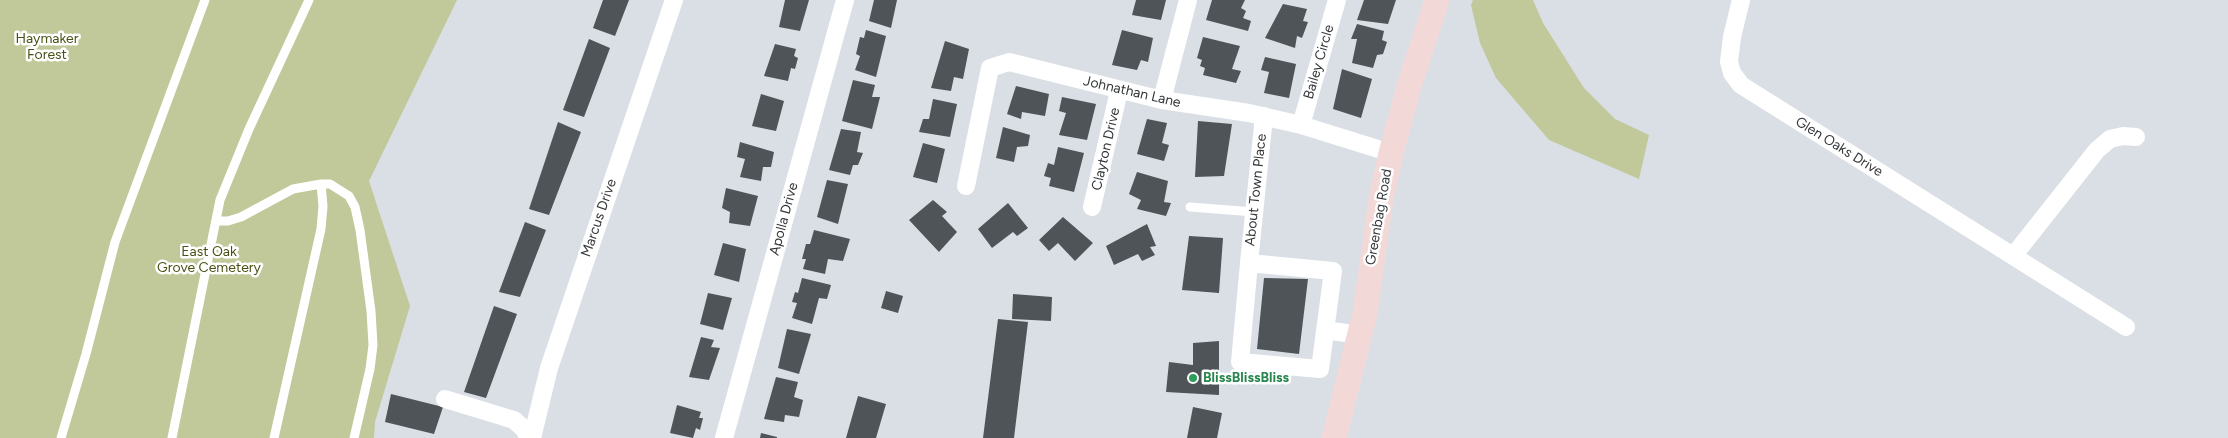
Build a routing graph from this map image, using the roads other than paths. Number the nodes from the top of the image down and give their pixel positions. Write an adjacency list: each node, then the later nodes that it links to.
1 (205, 0): 27 (lane)
2 (309, 0): 20 (lane)
3 (674, 0): 31 (street, Marcus Drive)
4 (845, 0): 32 (street, Apolla Drive)
5 (1188, 0): 10 (street)
6 (1337, 0): 12 (street, Bailey Circle)
7 (1437, 0): 14 (main road, Greenbag Road)
8 (1742, 0): 21 (street, Glen Oaks Drive)
9 (1119, 91): 10 (street, Johnathan Lane); 16 (street, Johnathan Lane); 17 (street, Clayton Drive)
10 (1162, 100): 11 (street, Johnathan Lane)
11 (1264, 116): 12 (street, Johnathan Lane); 19 (street, About Town Place)
12 (1301, 125): 14 (street, Johnathan Lane)
13 (2136, 137): 21 (street)
14 (1391, 152): 25 (main road, Greenbag Road)
15 (321, 184): 20 (lane); 29 (lane); 30 (lane)
16 (966, 186)
17 (1092, 206)
18 (1190, 207): 19 (lane)
19 (1254, 212): 22 (street, About Town Place)
20 (216, 221): 28 (lane)
21 (2014, 255): 23 (street, Glen Oaks Drive)
22 (1249, 263): 24 (street, About Town Place); 24 (street, About Town Place)
23 (2126, 327)
24 (1325, 330): 25 (street)
25 (1360, 335): 33 (main road, Greenbag Road)
26 (445, 399): 31 (street)
27 (60, 438)
28 (172, 438)
29 (274, 438)
30 (354, 438)
31 (531, 438)
32 (724, 438)
33 (1334, 438)

